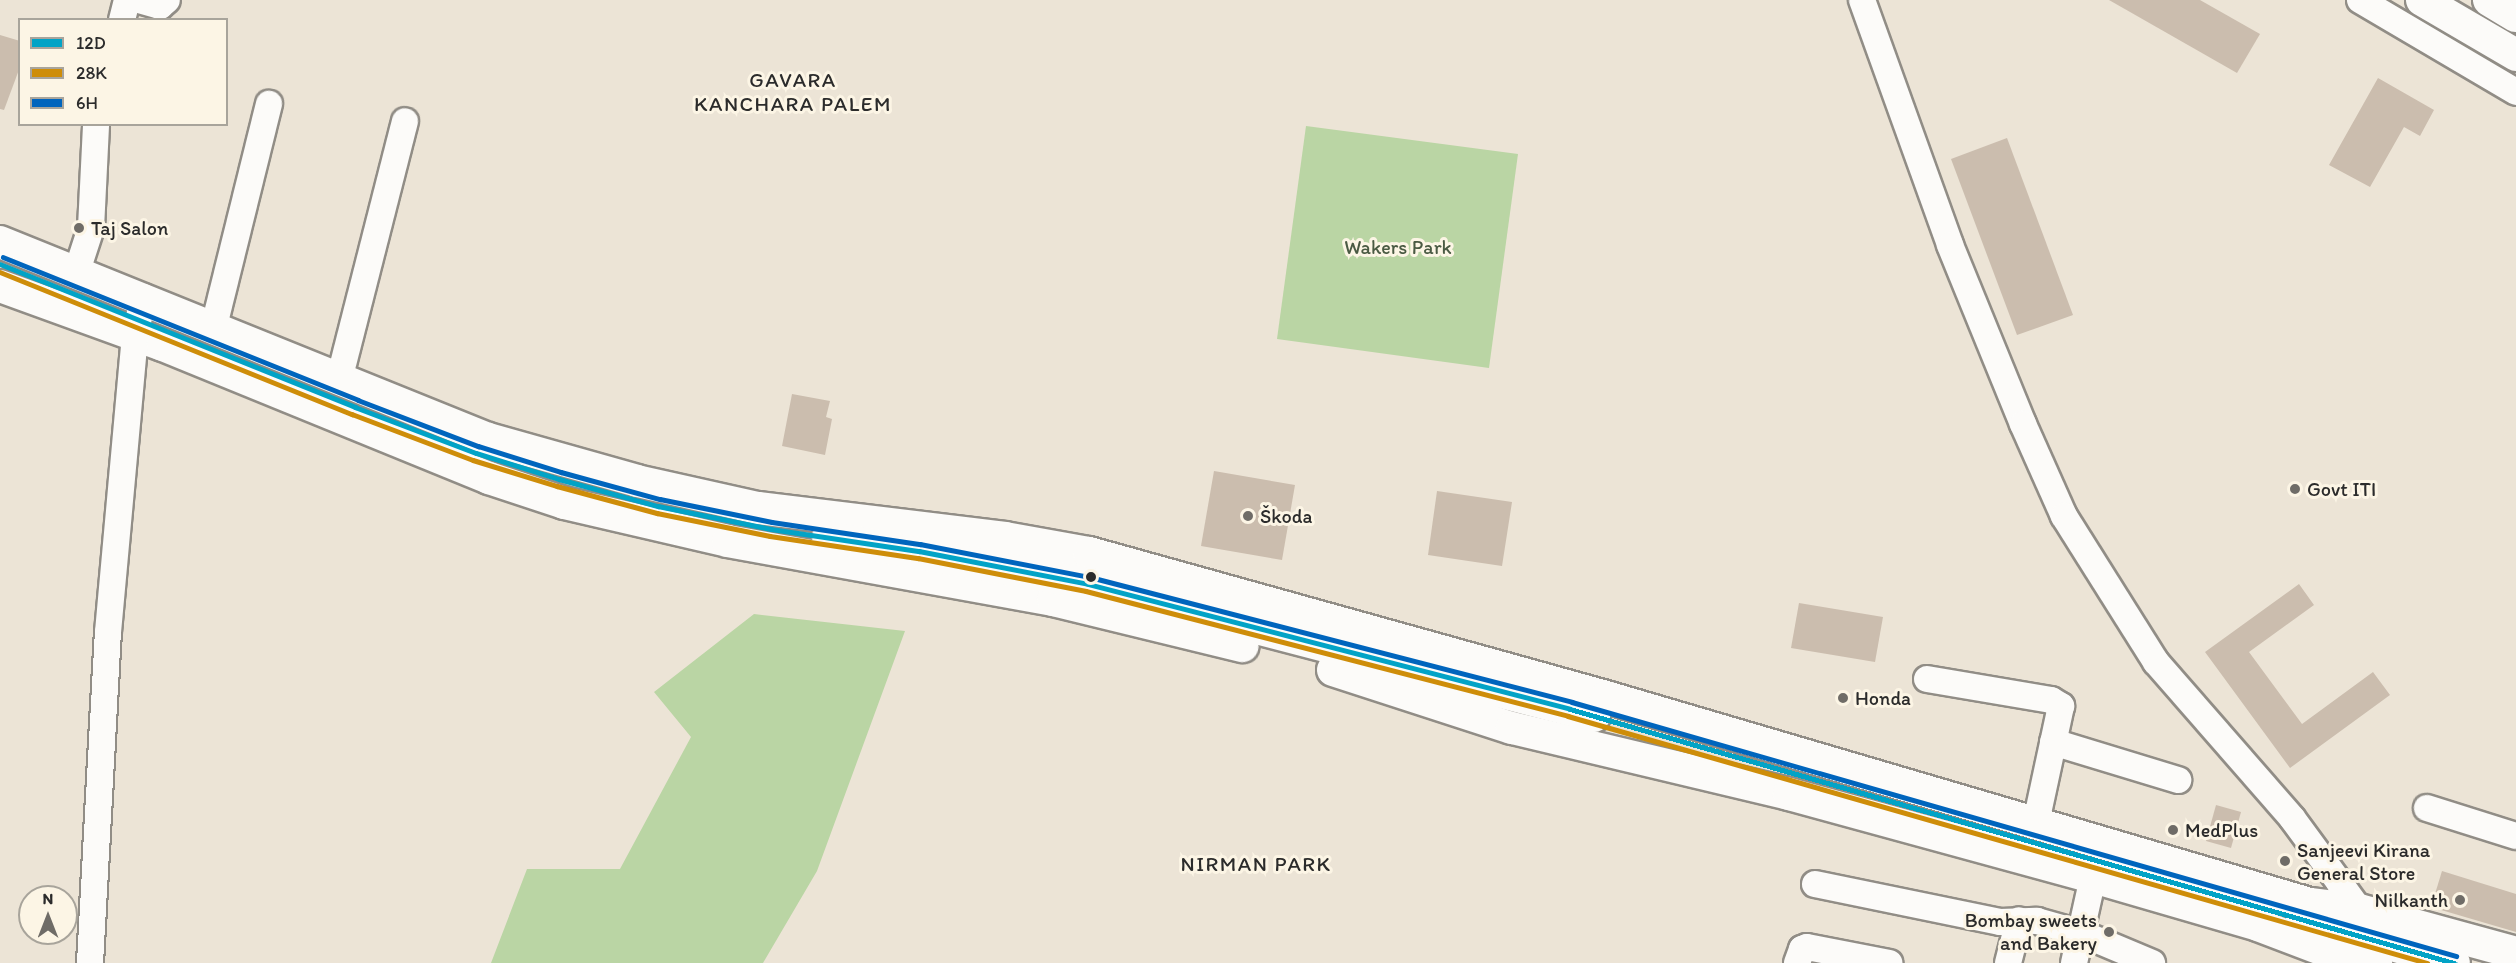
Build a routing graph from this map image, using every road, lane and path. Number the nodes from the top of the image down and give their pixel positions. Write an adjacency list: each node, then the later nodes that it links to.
1 (126, 0): 9 (street)
2 (139, 0): 3 (street)
3 (167, 0)
4 (1862, 0): 30 (street)
5 (2360, 0): 11 (street)
6 (2422, 0): 10 (main road)
7 (2489, 0): 8 (main road)
8 (2516, 16)
9 (122, 18)
10 (2516, 55)
11 (2516, 92)
12 (269, 104): 20 (street)
13 (405, 121): 21 (street)
14 (96, 126): 17 (street)
15 (0, 242): 17 (main road)
16 (0, 264): 19 (main road)
17 (77, 271): 19 (main road)
18 (0, 286): 19 (main road)
19 (139, 317): 20 (main road); 28 (main road); 34 (main road); 36 (street)
20 (214, 326): 21 (main road)
21 (339, 380): 26 (main road)
22 (1927, 679): 23 (street)
23 (2053, 741): 24 (street); 26 (street)
24 (2178, 780)
25 (2427, 808): 27 (street)
26 (2036, 823): 30 (main road)
27 (2516, 837)
28 (2093, 877): 32 (street); 34 (main road)
29 (1815, 884): 31 (street)
30 (2359, 910): 33 (main road); 34 (street)
31 (2019, 920): 32 (street); 39 (street)
32 (2083, 934): 35 (street); 40 (street)
33 (2516, 953)
34 (2370, 955): 41 (main road)
35 (2139, 960)
36 (90, 963)
37 (1797, 963): 38 (street)
38 (1889, 963)
39 (2008, 963)
40 (2074, 963)
41 (2454, 963)

